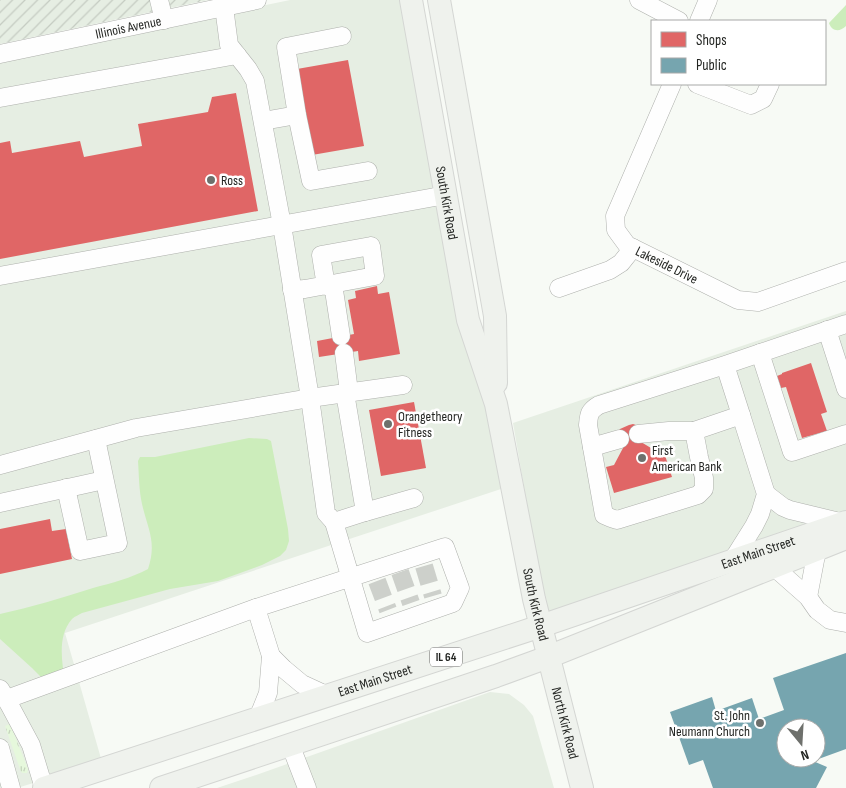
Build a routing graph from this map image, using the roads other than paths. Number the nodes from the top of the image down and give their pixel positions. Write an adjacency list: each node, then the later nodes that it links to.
1 (159, 0): 8 (street)
2 (257, 0): 7 (street, Illinois Avenue)
3 (411, 0): 21 (main road, South Kirk Road)
4 (439, 0): 36 (main road, South Kirk Road)
5 (640, 0): 9 (street)
6 (708, 0): 10 (street)
7 (224, 7): 8 (street, Illinois Avenue); 13 (street)
8 (164, 20): 12 (street, Illinois Avenue)
9 (676, 20)
10 (699, 20)
11 (342, 36): 18 (street)
12 (0, 54)
13 (236, 55): 17 (street); 19 (street)
14 (672, 85): 23 (street, Lakeside Drive)
15 (699, 85): 16 (street)
16 (770, 85)
17 (0, 98)
18 (298, 115): 19 (street); 20 (street)
19 (263, 121): 22 (street)
20 (368, 171)
21 (446, 196): 22 (street); 36 (main road, South Kirk Road)
22 (282, 225): 25 (street); 27 (street)
23 (633, 248): 24 (street, Lakeside Drive); 26 (street)
24 (846, 271)
25 (0, 276)
26 (559, 288)
27 (292, 290): 34 (street); 35 (street)
28 (846, 324): 29 (street)
29 (827, 330): 30 (street); 33 (street)
30 (760, 353): 31 (street); 40 (street)
31 (725, 365): 37 (street); 43 (street)
32 (403, 385): 34 (street)
33 (846, 389)
34 (347, 393): 35 (street); 50 (street)
35 (310, 398): 41 (street); 51 (street)
36 (496, 404): 60 (main road, South Kirk Road)
37 (741, 415): 38 (street); 47 (street)
38 (694, 431): 39 (street); 43 (street)
39 (638, 434)
40 (846, 434)
41 (96, 439): 44 (street); 45 (street)
42 (620, 439): 43 (street)
43 (592, 447)
44 (0, 465)
45 (104, 480): 46 (street); 46 (street)
46 (66, 488): 49 (street)
47 (766, 494): 52 (street); 54 (street)
48 (414, 498): 50 (street)
49 (0, 503)
50 (364, 512): 51 (street)
51 (334, 522): 56 (street)
52 (845, 528): 53 (main road, East Main Street / IL 64); 54 (main road, East Main Street / IL 64)
53 (818, 550): 55 (main road, East Main Street / IL 64); 57 (street)
54 (732, 562): 60 (main road, East Main Street / IL 64)
55 (774, 567): 57 (street); 62 (main road, East Main Street / IL 64)
56 (350, 578): 56 (street); 58 (street)
57 (808, 597): 59 (street)
58 (256, 608): 61 (street); 63 (street)
59 (846, 623)
60 (541, 626): 62 (main road, South Kirk Road); 64 (main road, East Main Street / IL 64)
61 (271, 656): 64 (street); 65 (street)
62 (548, 657): 66 (main road, East Main Street / IL 64); 72 (main road, North Kirk Road)
63 (3, 694): 69 (street)
64 (328, 696): 65 (main road, East Main Street / IL 64)
65 (258, 718): 69 (main road, East Main Street / IL 64)
66 (290, 744): 70 (main road, East Main Street / IL 64); 71 (street)
67 (0, 748): 68 (street)
68 (11, 788)
69 (44, 788)
70 (161, 788)
71 (307, 788)
72 (582, 788)

